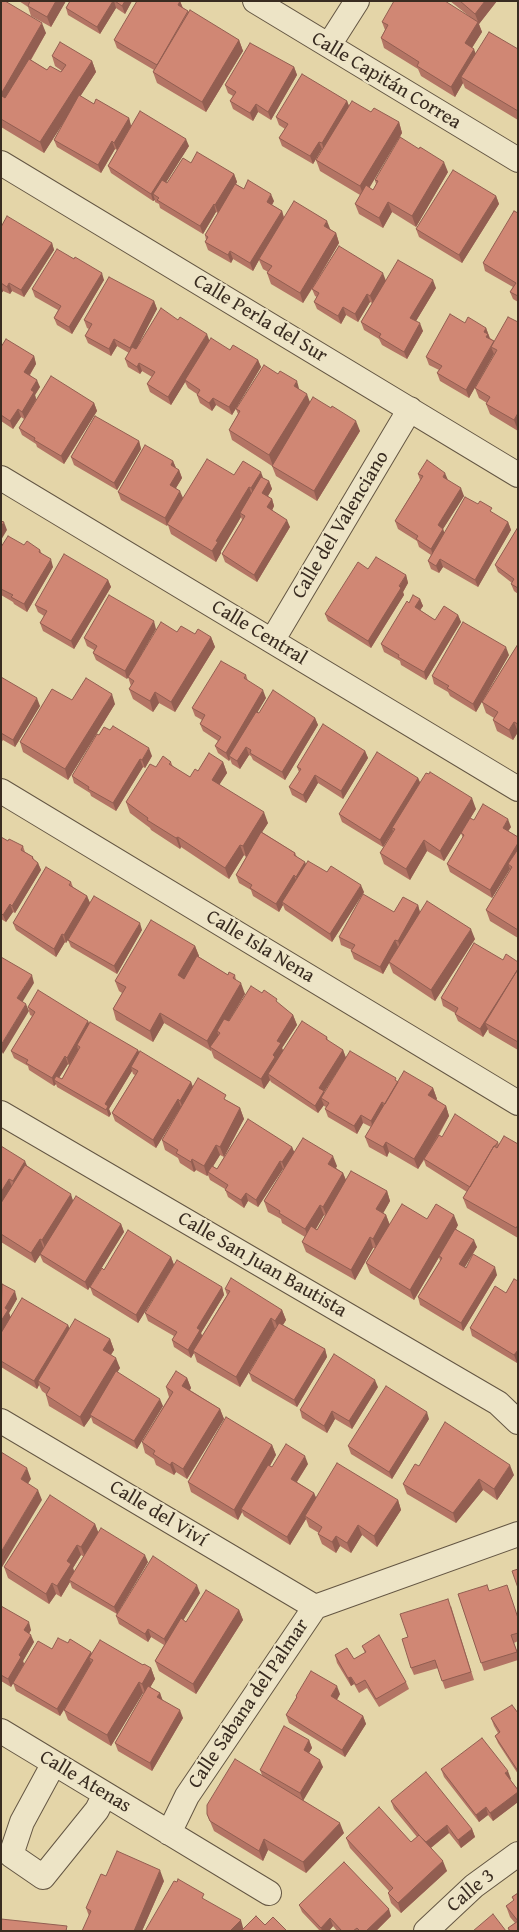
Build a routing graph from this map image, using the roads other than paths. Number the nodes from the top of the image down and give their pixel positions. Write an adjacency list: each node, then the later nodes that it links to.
1 (255, 1): 3 (street, Calle Capitán Correa)
2 (357, 1): 3 (street)
3 (329, 46): 4 (street, Calle Capitán Correa)
4 (518, 160)
5 (1, 163): 6 (street, Calle Perla del Sur)
6 (410, 409): 7 (street, Calle Perla del Sur); 9 (street, Calle del Valenciano)
7 (518, 475)
8 (1, 478): 9 (street, Calle Central)
9 (272, 641): 10 (street, Calle Central)
10 (518, 788)
11 (1, 791): 12 (street, Calle Isla Nena)
12 (518, 1103)
13 (1, 1113): 15 (street, Calle San Juan Bautista)
14 (1, 1421): 17 (street, Calle del Viví)
15 (518, 1422)
16 (518, 1534): 17 (street, Calle Sabana del Palmar)
17 (314, 1607): 21 (street, Calle Sabana del Palmar)
18 (1, 1731): 19 (street, Calle Atenas)
19 (54, 1763): 20 (street, Calle Atenas); 20 (street)
20 (106, 1794): 21 (street, Calle Atenas)
21 (169, 1833): 23 (street, Calle Atenas)
22 (518, 1854): 24 (street, Calle 3)
23 (269, 1893)
24 (426, 1931)

